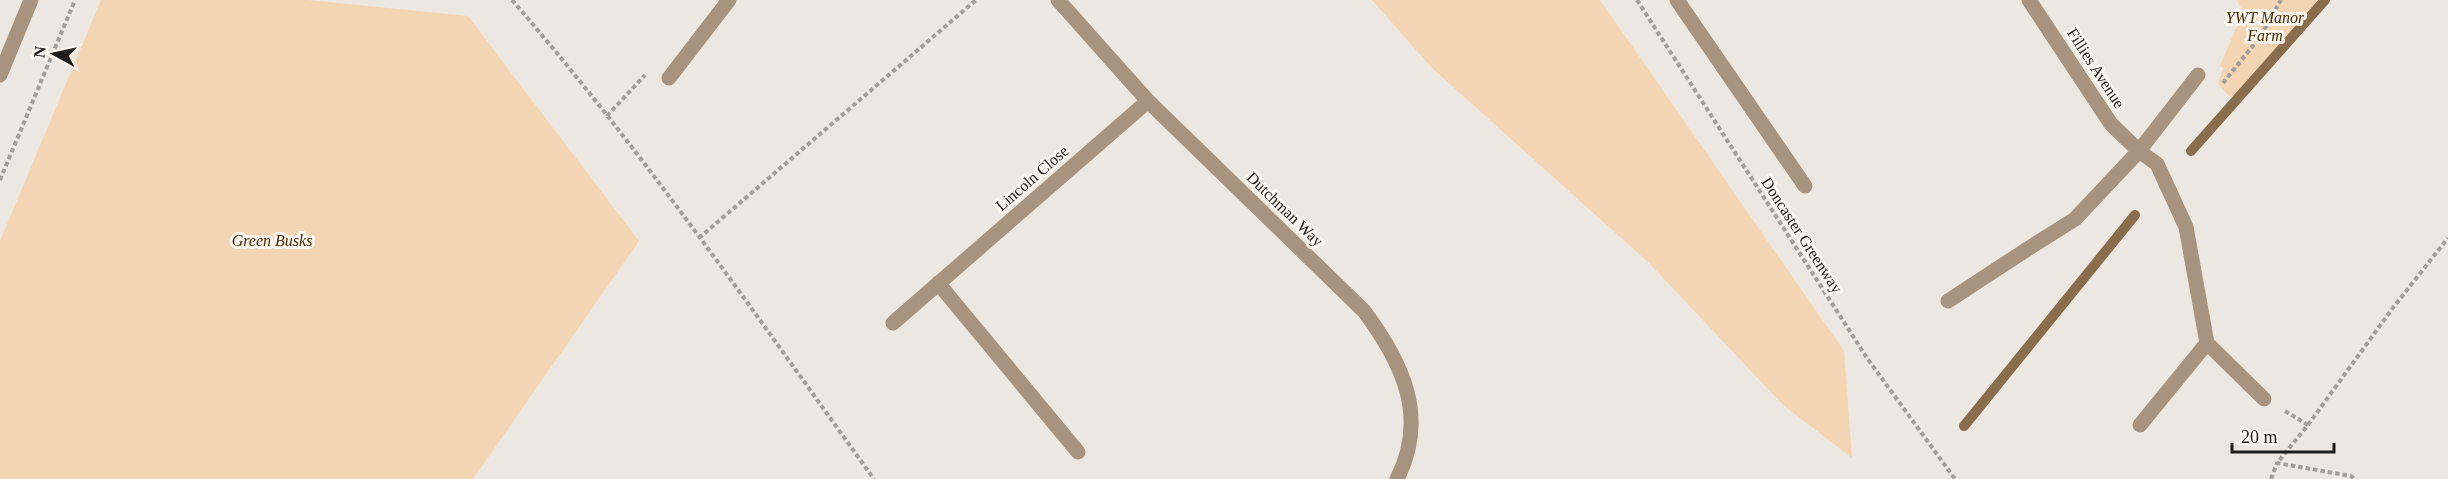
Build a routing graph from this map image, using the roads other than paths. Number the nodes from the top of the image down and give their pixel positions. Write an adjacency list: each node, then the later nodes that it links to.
1 (31, 0): 6 (street)
2 (729, 0): 8 (street)
3 (1058, 0): 9 (street, Dutchman Way)
4 (1677, 0): 11 (street)
5 (2029, 0): 10 (street, Fillies Avenue)
6 (0, 75)
7 (2198, 75): 10 (street)
8 (669, 78)
9 (1148, 101): 12 (street, Lincoln Close); 19 (street, Dutchman Way)
10 (2139, 151): 13 (street); 15 (street, Fillies Avenue)
11 (1804, 186)
12 (938, 283): 14 (street, Lincoln Close); 18 (street)
13 (1948, 301)
14 (893, 323)
15 (2207, 343): 16 (street); 17 (street)
16 (2264, 399)
17 (2140, 425)
18 (1078, 452)
19 (1397, 479)

